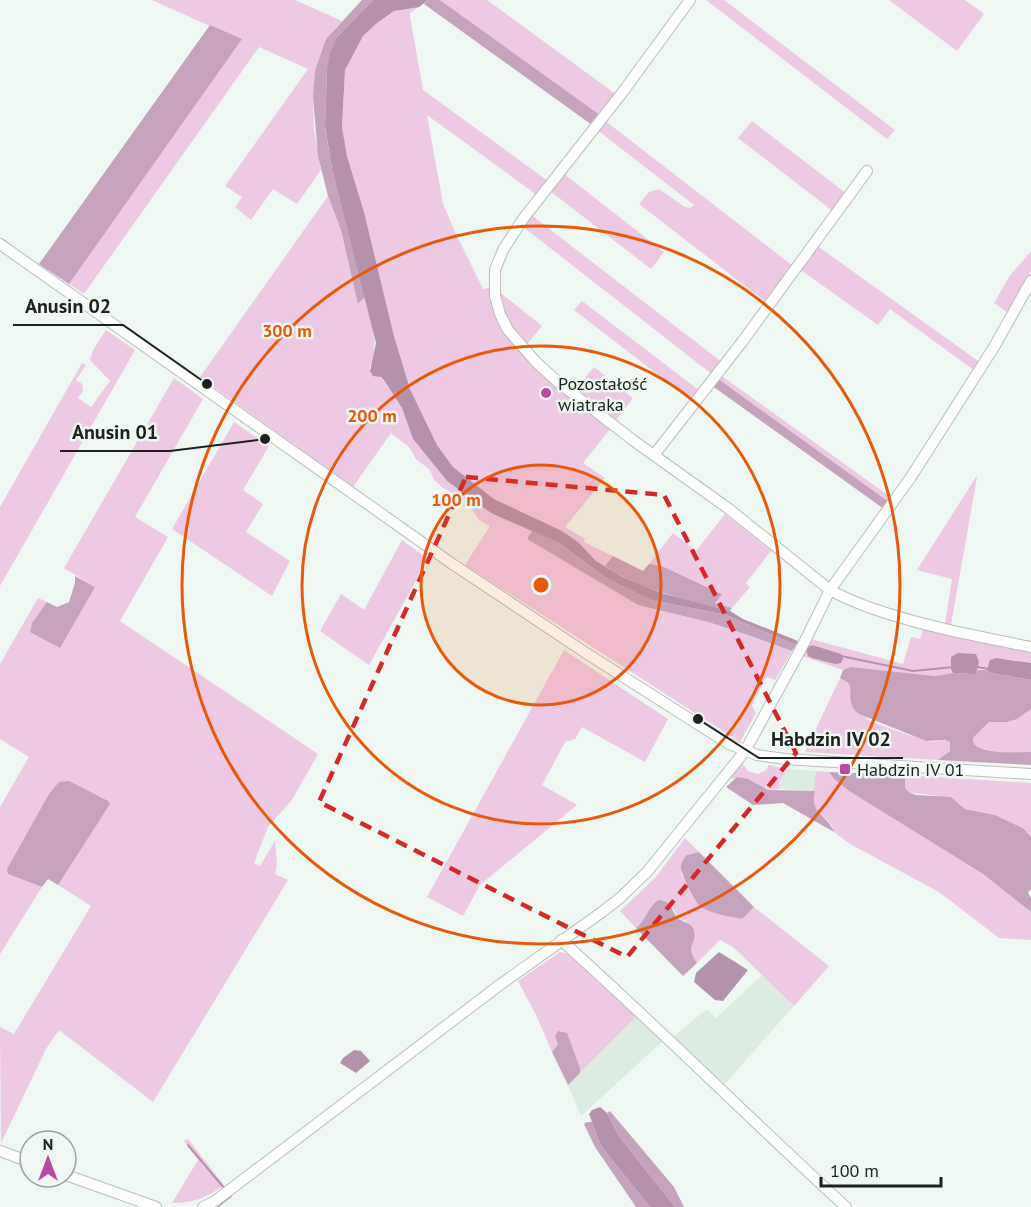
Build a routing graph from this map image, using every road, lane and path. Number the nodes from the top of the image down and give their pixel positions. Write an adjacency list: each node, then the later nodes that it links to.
1 (690, 0): 5 (street)
2 (867, 171): 5 (street)
3 (0, 244): 8 (street)
4 (1031, 281): 6 (street)
5 (654, 455): 6 (street)
6 (830, 590): 7 (street); 8 (street)
7 (1031, 647)
8 (745, 751): 9 (street); 10 (street)
9 (1031, 774)
10 (561, 940): 15 (street); 16 (street)
11 (0, 1151): 12 (street)
12 (18, 1158)
13 (78, 1179): 14 (street)
14 (156, 1207)
15 (203, 1207)
16 (846, 1207)

